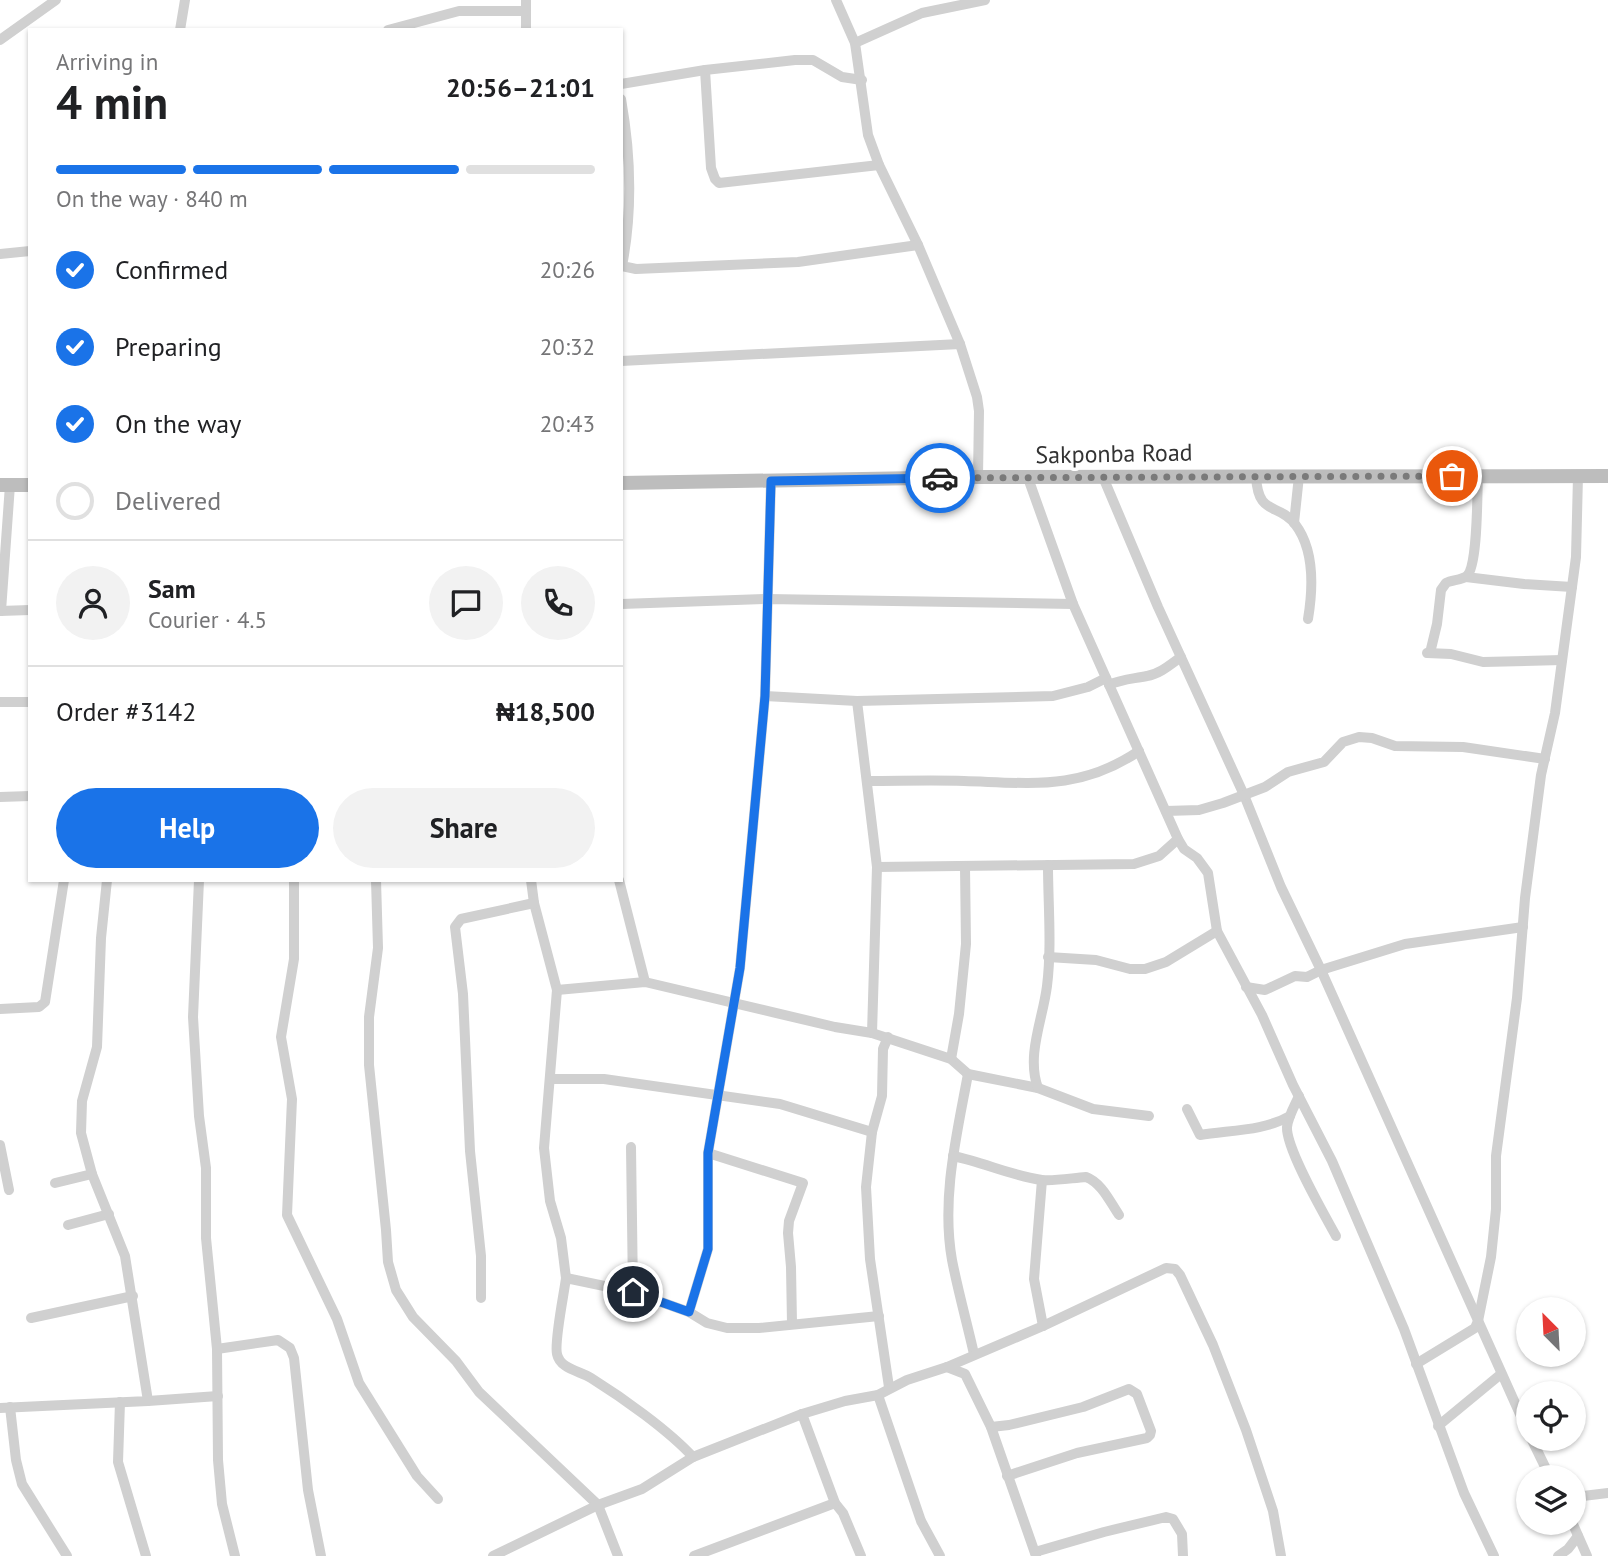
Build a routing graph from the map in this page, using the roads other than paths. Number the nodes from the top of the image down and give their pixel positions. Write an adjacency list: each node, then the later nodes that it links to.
1 (56, 0): 10 (street)
2 (185, 0): 7 (street)
3 (532, 0): 6 (street)
4 (836, 0): 11 (street)
5 (985, 0): 11 (street)
6 (526, 4): 8 (street); 9 (street)
7 (180, 28)
8 (395, 28)
9 (526, 28)
10 (0, 40)
11 (855, 43): 13 (street)
12 (705, 70): 13 (street); 14 (street); 16 (street)
13 (862, 80): 16 (street)
14 (623, 84)
15 (623, 110): 20 (street)
16 (879, 164): 17 (street)
17 (918, 245): 21 (street); 22 (street)
18 (28, 251): 19 (street)
19 (0, 254)
20 (623, 260)
21 (623, 267)
22 (960, 344): 23 (street); 29 (street)
23 (623, 361)
24 (1256, 476): 25 (main road, Sakponba Road); 30 (main road, Sakponba Road); 36 (street)
25 (1299, 476): 26 (main road, Sakponba Road); 36 (street)
26 (1478, 476): 27 (main road, Sakponba Road); 37 (street)
27 (1578, 476): 28 (main road, Sakponba Road); 38 (street)
28 (1608, 476)
29 (978, 477): 31 (main road, Sakponba Road); 32 (main road, Sakponba Road)
30 (1102, 477): 31 (main road, Sakponba Road); 45 (street)
31 (1028, 478): 41 (street)
32 (771, 481): 33 (main road, Sakponba Road); 39 (street)
33 (623, 483)
34 (5, 485): 35 (main road); 43 (street)
35 (28, 485)
36 (1294, 523): 44 (street)
37 (1466, 577): 38 (street); 46 (street)
38 (1572, 587): 46 (street)
39 (767, 599): 40 (street); 41 (street); 48 (street)
40 (623, 604)
41 (1073, 604): 47 (street)
42 (28, 610): 43 (street)
43 (1, 611)
44 (1308, 620)
45 (1181, 657): 47 (street); 55 (street)
46 (1562, 660): 53 (street)
47 (1107, 682): 49 (street); 52 (street)
48 (765, 696): 49 (street); 78 (street)
49 (857, 701): 54 (street)
50 (0, 702): 51 (street)
51 (28, 702)
52 (1139, 751): 54 (street); 58 (street)
53 (1545, 759): 55 (street); 71 (street)
54 (868, 781): 61 (street)
55 (1244, 795): 58 (street); 74 (street)
56 (28, 796): 57 (street)
57 (0, 797)
58 (1166, 811): 59 (street)
59 (1178, 839): 60 (street); 72 (street)
60 (1048, 865): 62 (street); 73 (street)
61 (877, 867): 62 (street); 80 (street)
62 (965, 867): 82 (street)
63 (64, 882): 79 (street)
64 (107, 882): 96 (street)
65 (200, 882): 114 (street)
66 (294, 882): 135 (street)
67 (376, 882): 137 (street)
68 (531, 882): 70 (street)
69 (620, 882): 75 (street)
70 (534, 903): 77 (street); 107 (street)
71 (1522, 927): 74 (street); 111 (street)
72 (1217, 931): 73 (street); 76 (street)
73 (1048, 957): 85 (street)
74 (1321, 970): 76 (street); 111 (street)
75 (645, 982): 77 (street); 78 (street)
76 (1246, 987): 87 (street)
77 (557, 990): 84 (street)
78 (734, 1003): 80 (street); 86 (street)
79 (0, 1009)
80 (872, 1033): 81 (street)
81 (888, 1037): 82 (street); 91 (street)
82 (951, 1059): 83 (street)
83 (968, 1074): 85 (street); 95 (street)
84 (551, 1079): 86 (street); 104 (street)
85 (1038, 1088): 90 (street)
86 (717, 1094): 91 (street); 94 (street)
87 (1299, 1096): 89 (street); 116 (street)
88 (1187, 1109): 89 (street)
89 (1291, 1115): 103 (street)
90 (1149, 1116)
91 (872, 1132): 109 (street)
92 (0, 1145): 99 (street)
93 (631, 1147): 105 (street)
94 (708, 1153): 108 (street); 112 (street)
95 (953, 1156): 97 (street); 115 (street)
96 (92, 1174): 98 (street); 100 (street)
97 (1042, 1180): 101 (street); 113 (street)
98 (55, 1183)
99 (9, 1191)
100 (109, 1214): 102 (street); 106 (street)
101 (1119, 1215)
102 (68, 1225)
103 (1336, 1236)
104 (566, 1279): 105 (street); 131 (street)
105 (633, 1292): 108 (street)
106 (133, 1296): 110 (street); 124 (street)
107 (481, 1298)
108 (689, 1312): 112 (street)
109 (879, 1316): 112 (street); 117 (street)
110 (31, 1318)
111 (1478, 1321): 116 (street); 119 (street)
112 (792, 1323)
113 (1043, 1326): 115 (street); 150 (street)
114 (217, 1349): 123 (street); 143 (street)
115 (974, 1354): 118 (street)
116 (1416, 1364): 129 (street)
117 (888, 1367): 120 (street); 121 (street)
118 (947, 1367): 120 (street); 130 (street)
119 (1502, 1374): 126 (street); 129 (street)
120 (907, 1380): 121 (street)
121 (889, 1387): 122 (street)
122 (878, 1395): 128 (street); 148 (street)
123 (218, 1396): 124 (street); 142 (street)
124 (148, 1401): 125 (street)
125 (120, 1402): 127 (street); 141 (street)
126 (1516, 1405)
127 (5, 1407): 140 (street)
128 (802, 1414): 131 (street); 136 (street)
129 (1438, 1426): 151 (street)
130 (991, 1427): 132 (street); 132 (street)
131 (693, 1457): 137 (street)
132 (1007, 1476): 139 (street)
133 (1608, 1493): 134 (street)
134 (1586, 1496)
135 (438, 1499)
136 (835, 1503): 146 (street); 147 (street)
137 (598, 1505): 144 (street); 145 (street)
138 (1578, 1536): 152 (street); 153 (street)
139 (1035, 1554): 149 (street)
140 (67, 1556)
141 (146, 1556)
142 (235, 1556)
143 (321, 1556)
144 (494, 1556)
145 (618, 1556)
146 (694, 1556)
147 (861, 1556)
148 (940, 1556)
149 (1183, 1556)
150 (1282, 1556)
151 (1494, 1556)
152 (1558, 1556)
153 (1587, 1556)

